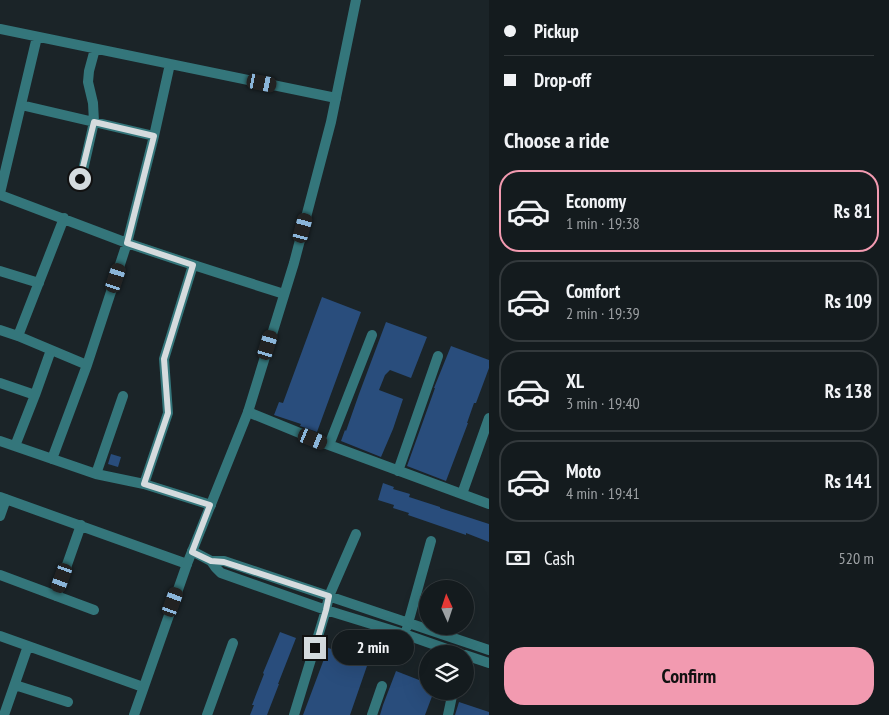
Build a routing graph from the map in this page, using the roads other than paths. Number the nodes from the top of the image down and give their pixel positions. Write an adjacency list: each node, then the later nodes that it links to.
1 (356, 0): 6 (street)
2 (0, 29): 3 (street)
3 (37, 37): 4 (street); 7 (street)
4 (95, 49): 5 (street); 8 (street)
5 (170, 64): 6 (street); 9 (street)
6 (336, 98): 17 (street)
7 (21, 106): 8 (street); 11 (street)
8 (94, 122): 9 (street); 10 (street)
9 (154, 136): 13 (street)
10 (80, 179)
11 (0, 194): 12 (street)
12 (64, 218): 13 (street); 16 (street)
13 (127, 243): 14 (street); 23 (street)
14 (193, 265): 17 (street); 35 (street)
15 (0, 270): 16 (street)
16 (39, 283): 20 (street)
17 (284, 294): 27 (street)
18 (0, 330): 20 (street)
19 (372, 335): 30 (street)
20 (18, 336): 21 (street)
21 (51, 350): 23 (street); 25 (street)
22 (438, 356): 33 (street)
23 (87, 365): 32 (street)
24 (0, 383): 25 (street)
25 (35, 395): 31 (street)
26 (123, 396): 34 (street)
27 (248, 412): 30 (street); 39 (street)
28 (489, 418): 36 (street)
29 (0, 441): 31 (street)
30 (329, 445): 33 (street)
31 (15, 446): 32 (street)
32 (52, 459): 34 (street)
33 (398, 470): 36 (street)
34 (96, 474): 35 (street)
35 (144, 484): 39 (street)
36 (462, 494): 38 (street)
37 (3, 498): 40 (street); 41 (street)
38 (489, 504)
39 (210, 505): 44 (street)
40 (0, 516)
41 (81, 525): 46 (street); 48 (street)
42 (356, 534): 49 (street)
43 (431, 541): 52 (street)
44 (192, 552): 45 (street); 46 (street)
45 (211, 561): 49 (street); 51 (street)
46 (186, 564): 63 (street)
47 (0, 575): 48 (street)
48 (56, 596): 50 (street)
49 (329, 596): 51 (street); 52 (street)
50 (94, 610)
51 (326, 610): 53 (street); 69 (street)
52 (408, 622): 53 (street); 58 (street)
53 (404, 634): 56 (street)
54 (0, 636): 57 (street)
55 (233, 643): 68 (street)
56 (435, 645)
57 (28, 646): 61 (street); 63 (street)
58 (489, 650)
59 (474, 658): 60 (street)
60 (489, 664)
61 (15, 685): 65 (street); 66 (street)
62 (382, 686): 70 (street)
63 (143, 687): 67 (street)
64 (451, 700): 71 (street)
65 (68, 702)
66 (4, 715)
67 (134, 715)
68 (207, 715)
69 (294, 715)
70 (372, 715)
71 (448, 715)

